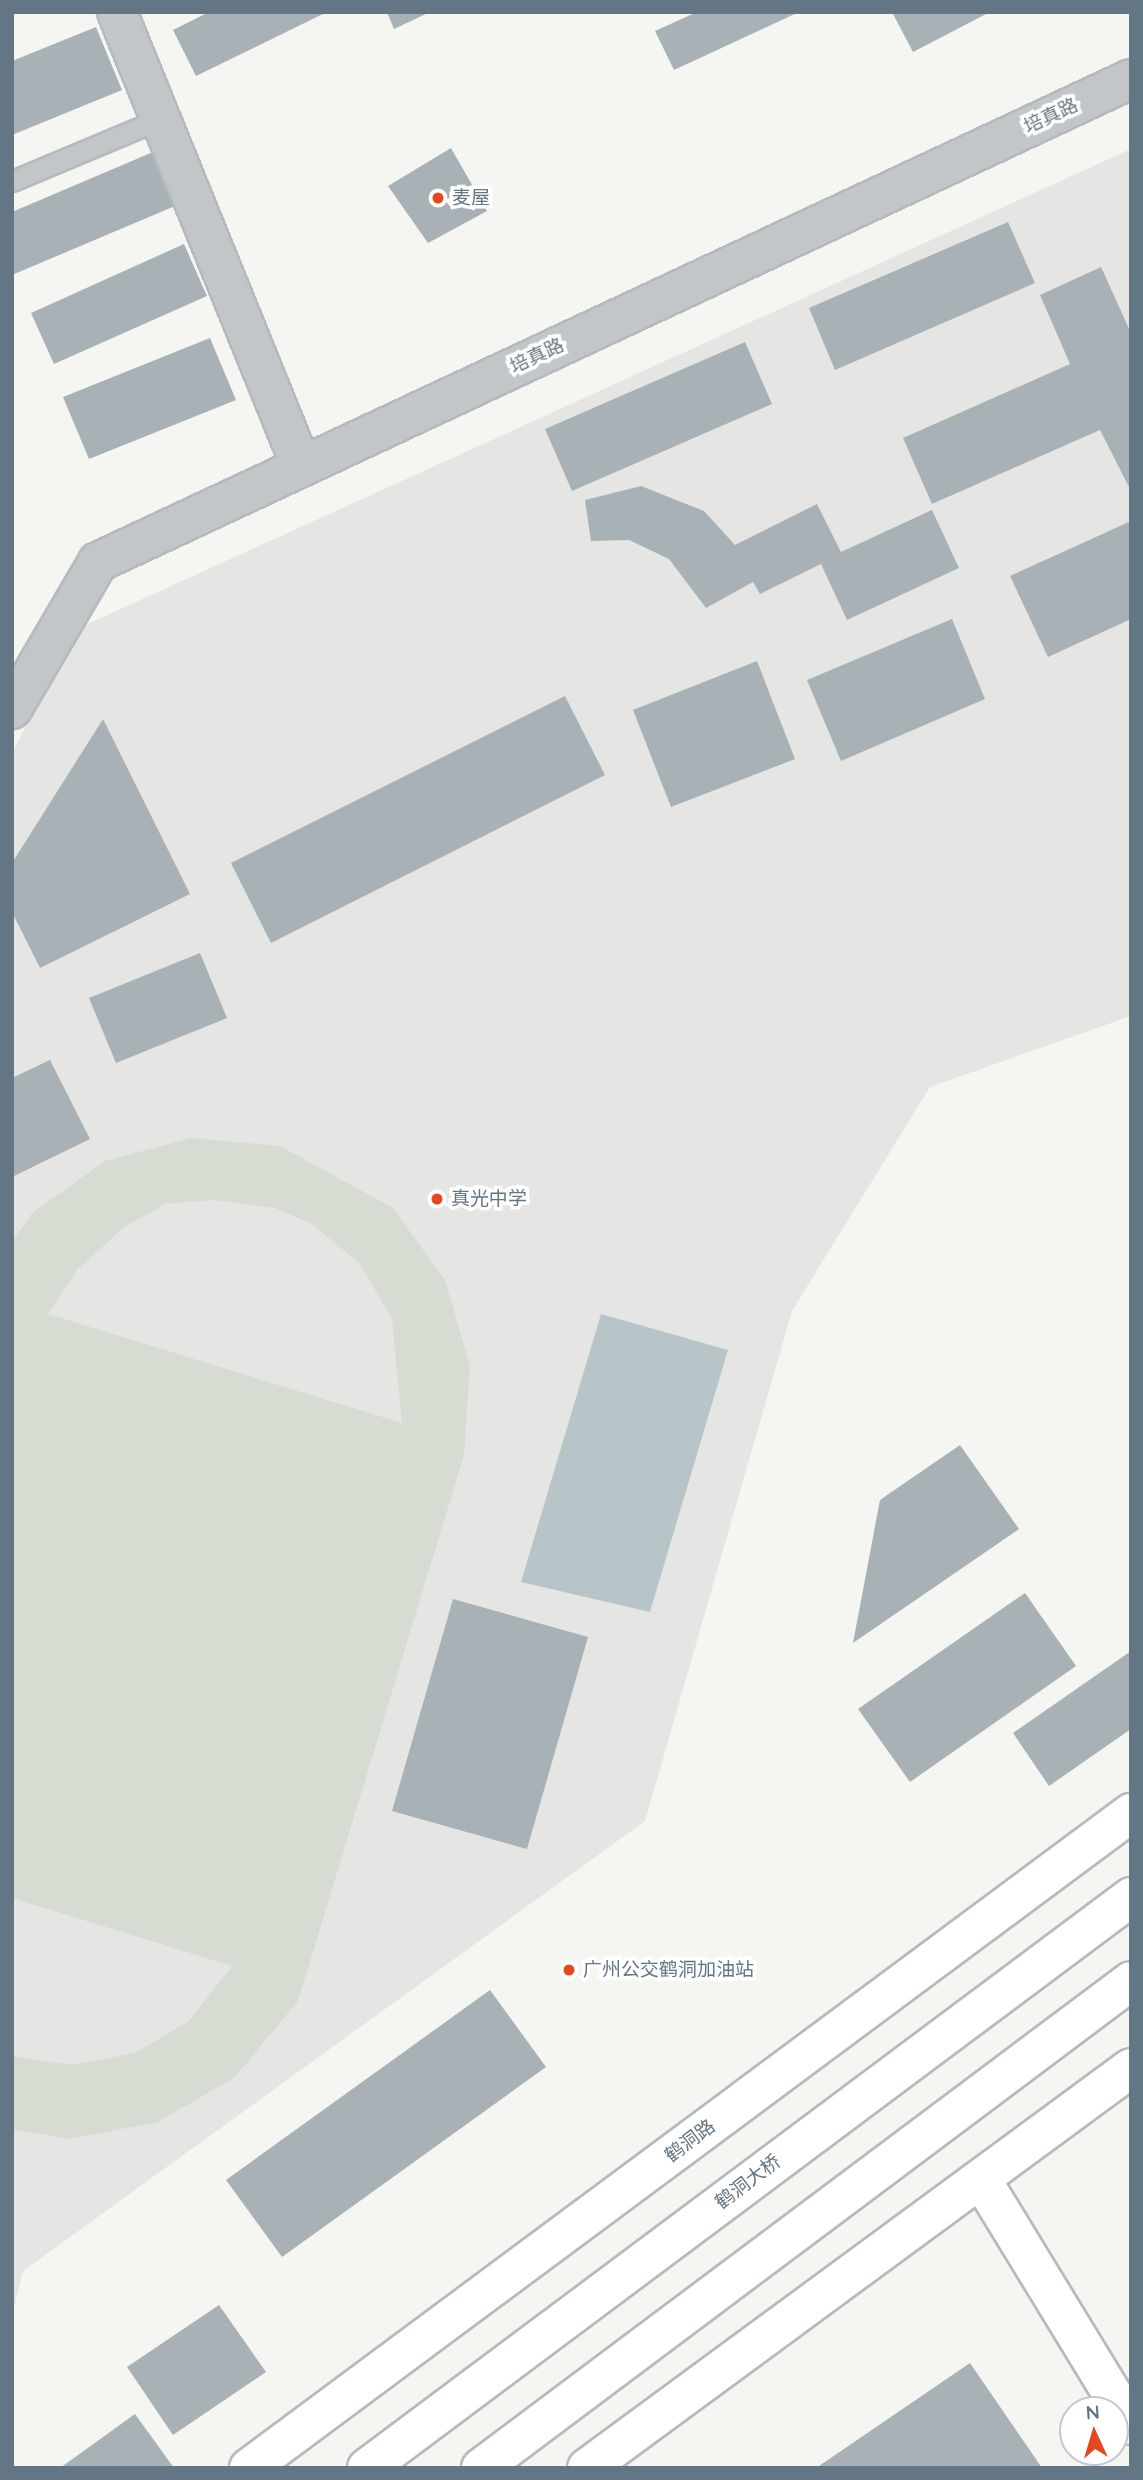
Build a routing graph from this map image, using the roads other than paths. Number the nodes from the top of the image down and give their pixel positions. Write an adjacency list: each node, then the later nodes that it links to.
1 (117, 12): 3 (street)
2 (1131, 79): 5 (street, 培真路)
3 (160, 118): 4 (lane); 5 (street)
4 (12, 181)
5 (301, 466): 6 (street, 培真路)
6 (12, 709)
7 (1131, 1813): 13 (street, 鹤洞路)
8 (1131, 1897): 14 (street, 鹤洞大桥)
9 (1131, 1981): 15 (street)
10 (1131, 2068): 11 (street)
11 (981, 2179): 12 (street); 16 (street)
12 (1131, 2425)
13 (249, 2468)
14 (367, 2468)
15 (481, 2468)
16 (587, 2468)

